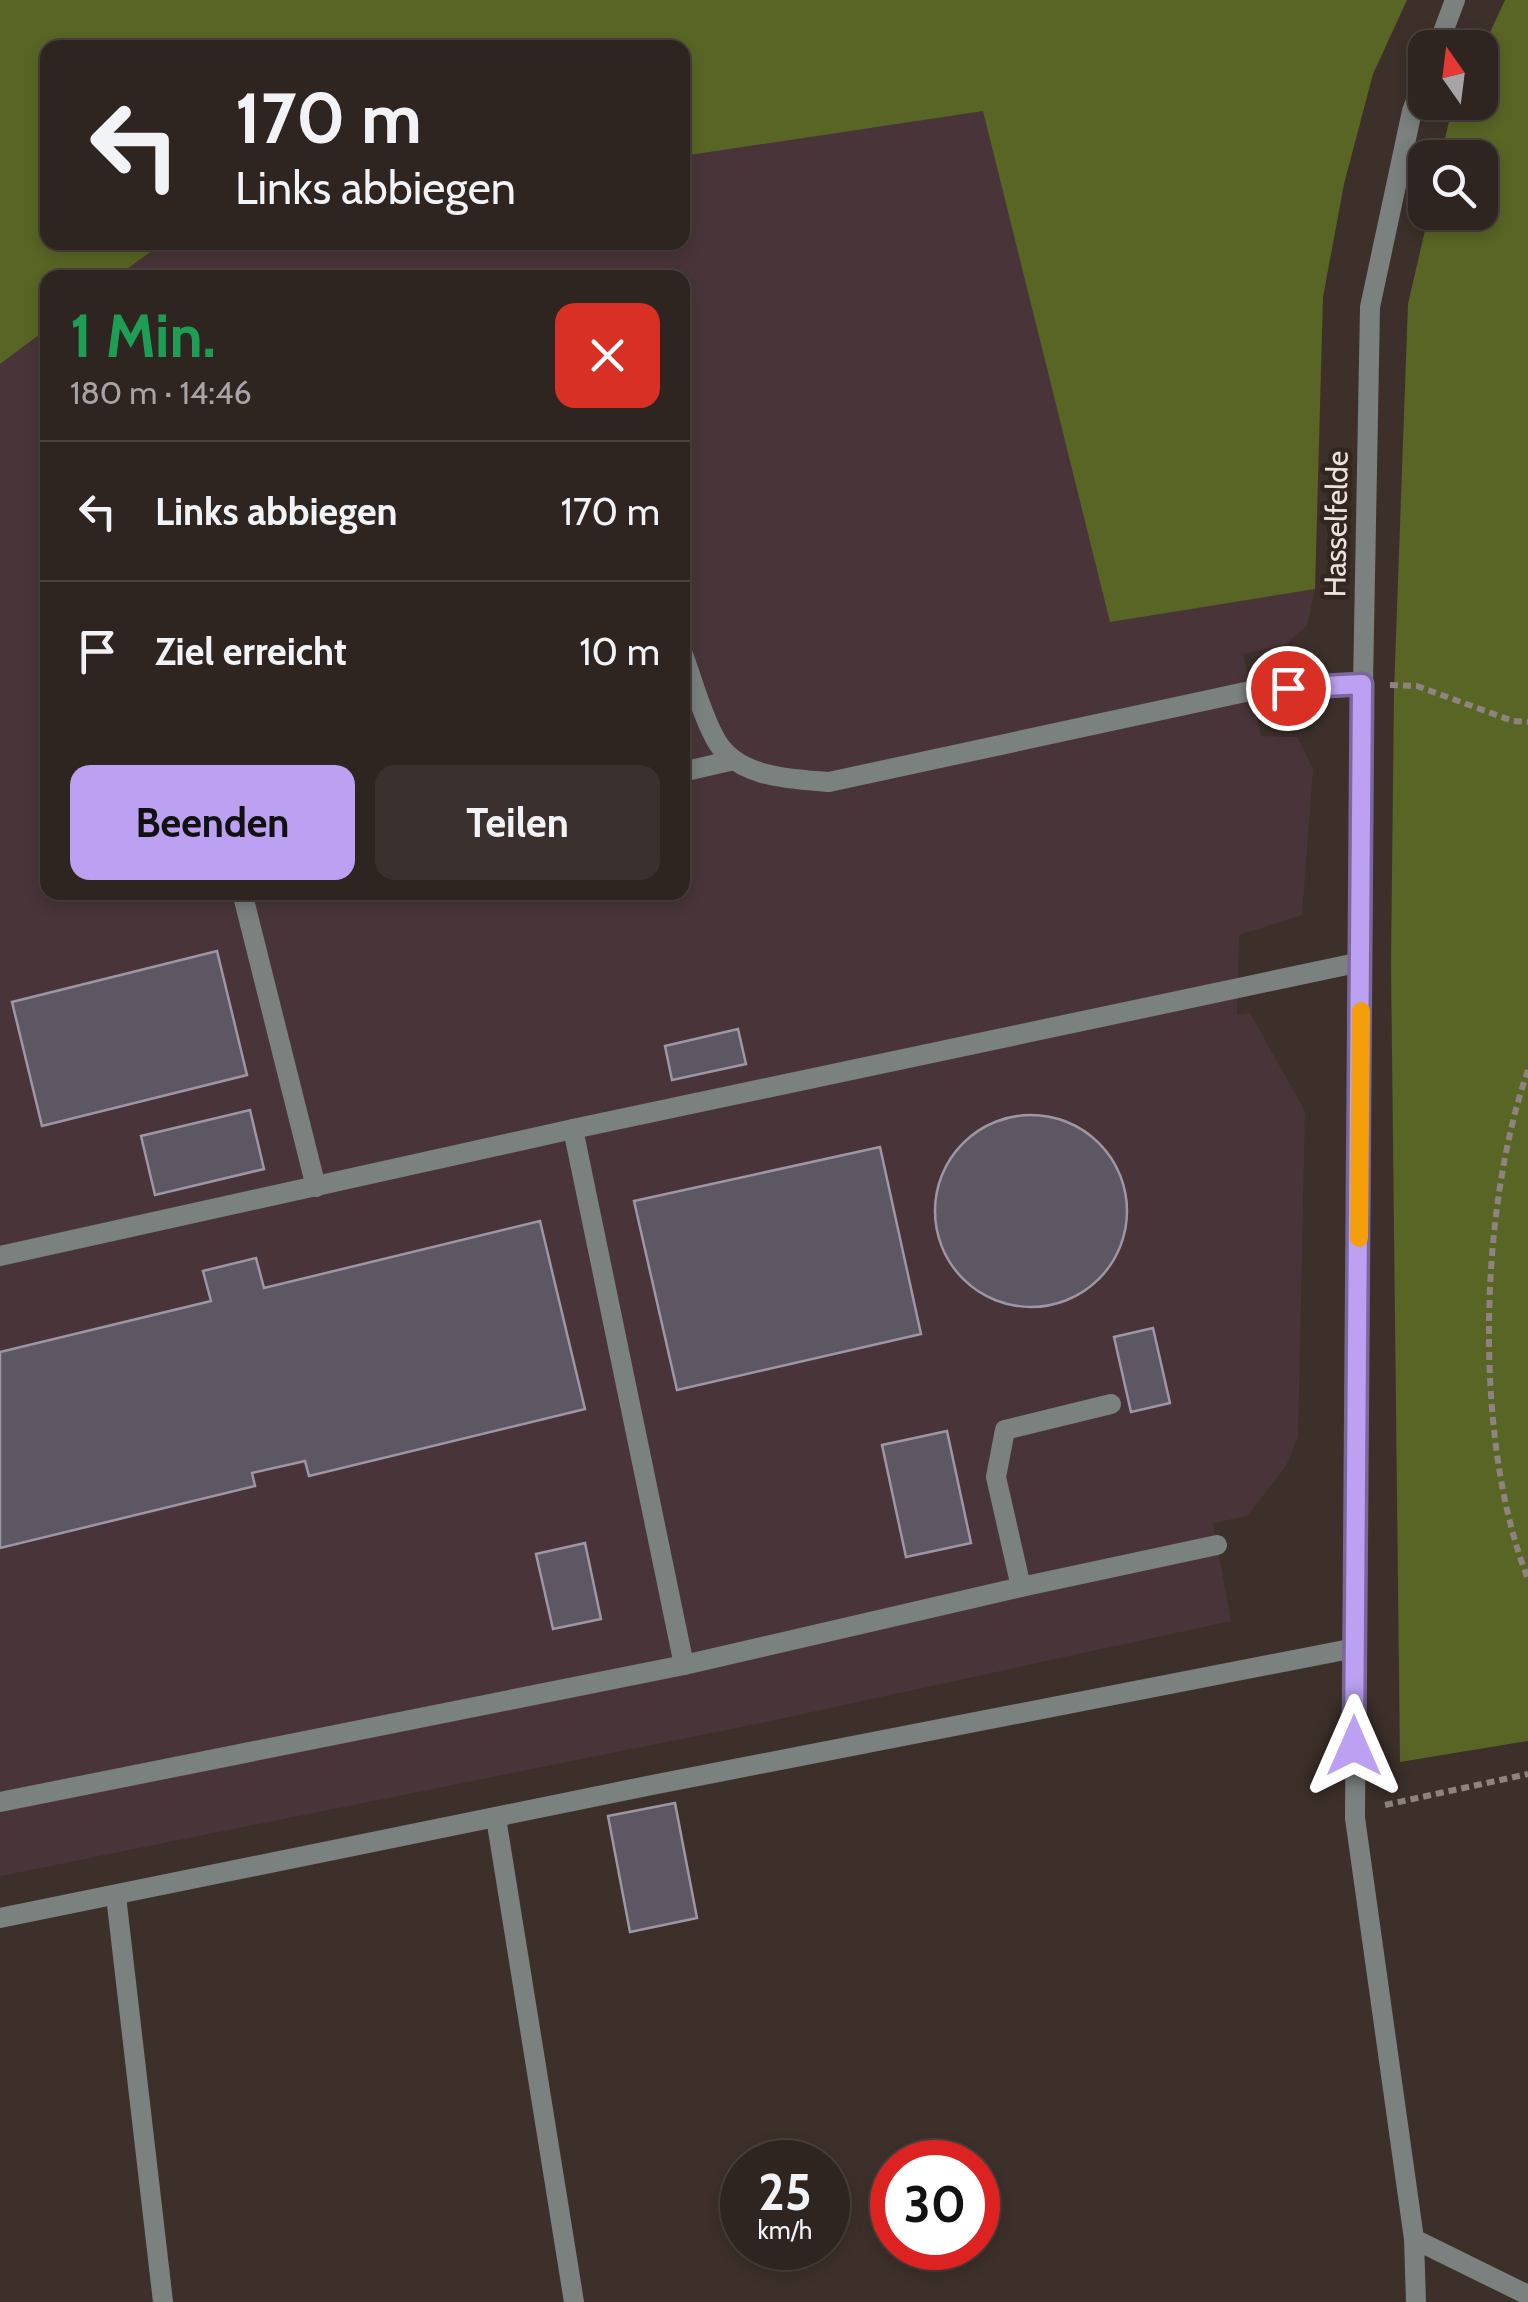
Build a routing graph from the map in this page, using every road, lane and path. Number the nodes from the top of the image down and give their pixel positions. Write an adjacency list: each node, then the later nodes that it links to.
1 (1455, 0): 2 (street)
2 (1444, 30)
3 (1410, 120): 5 (street, Hasselfelde)
4 (690, 673): 7 (street)
5 (1362, 684): 6 (path); 7 (street); 10 (street, Hasselfelde)
6 (1528, 722)
7 (734, 760): 8 (street)
8 (690, 770)
9 (244, 900): 13 (street)
10 (1361, 962): 12 (street); 19 (street, Hasselfelde)
11 (1528, 1070): 17 (path)
12 (573, 1130): 13 (street); 20 (street)
13 (316, 1187): 14 (street)
14 (0, 1256)
15 (1111, 1404): 18 (street)
16 (1217, 1545): 18 (street)
17 (1528, 1579)
18 (1021, 1587): 20 (street)
19 (1354, 1648): 24 (street, Hasselfelde); 25 (street)
20 (684, 1666): 23 (street)
21 (1528, 1774): 24 (path)
22 (0, 1779): 23 (street)
23 (3, 1801)
24 (1354, 1815): 28 (street, Hasselfelde)
25 (496, 1818): 26 (street); 30 (street)
26 (116, 1896): 27 (street); 31 (street)
27 (0, 1918)
28 (1414, 2239): 29 (street); 32 (street, Hasselfelde)
29 (1528, 2295)
30 (568, 2301)
31 (163, 2302)
32 (1416, 2302)

